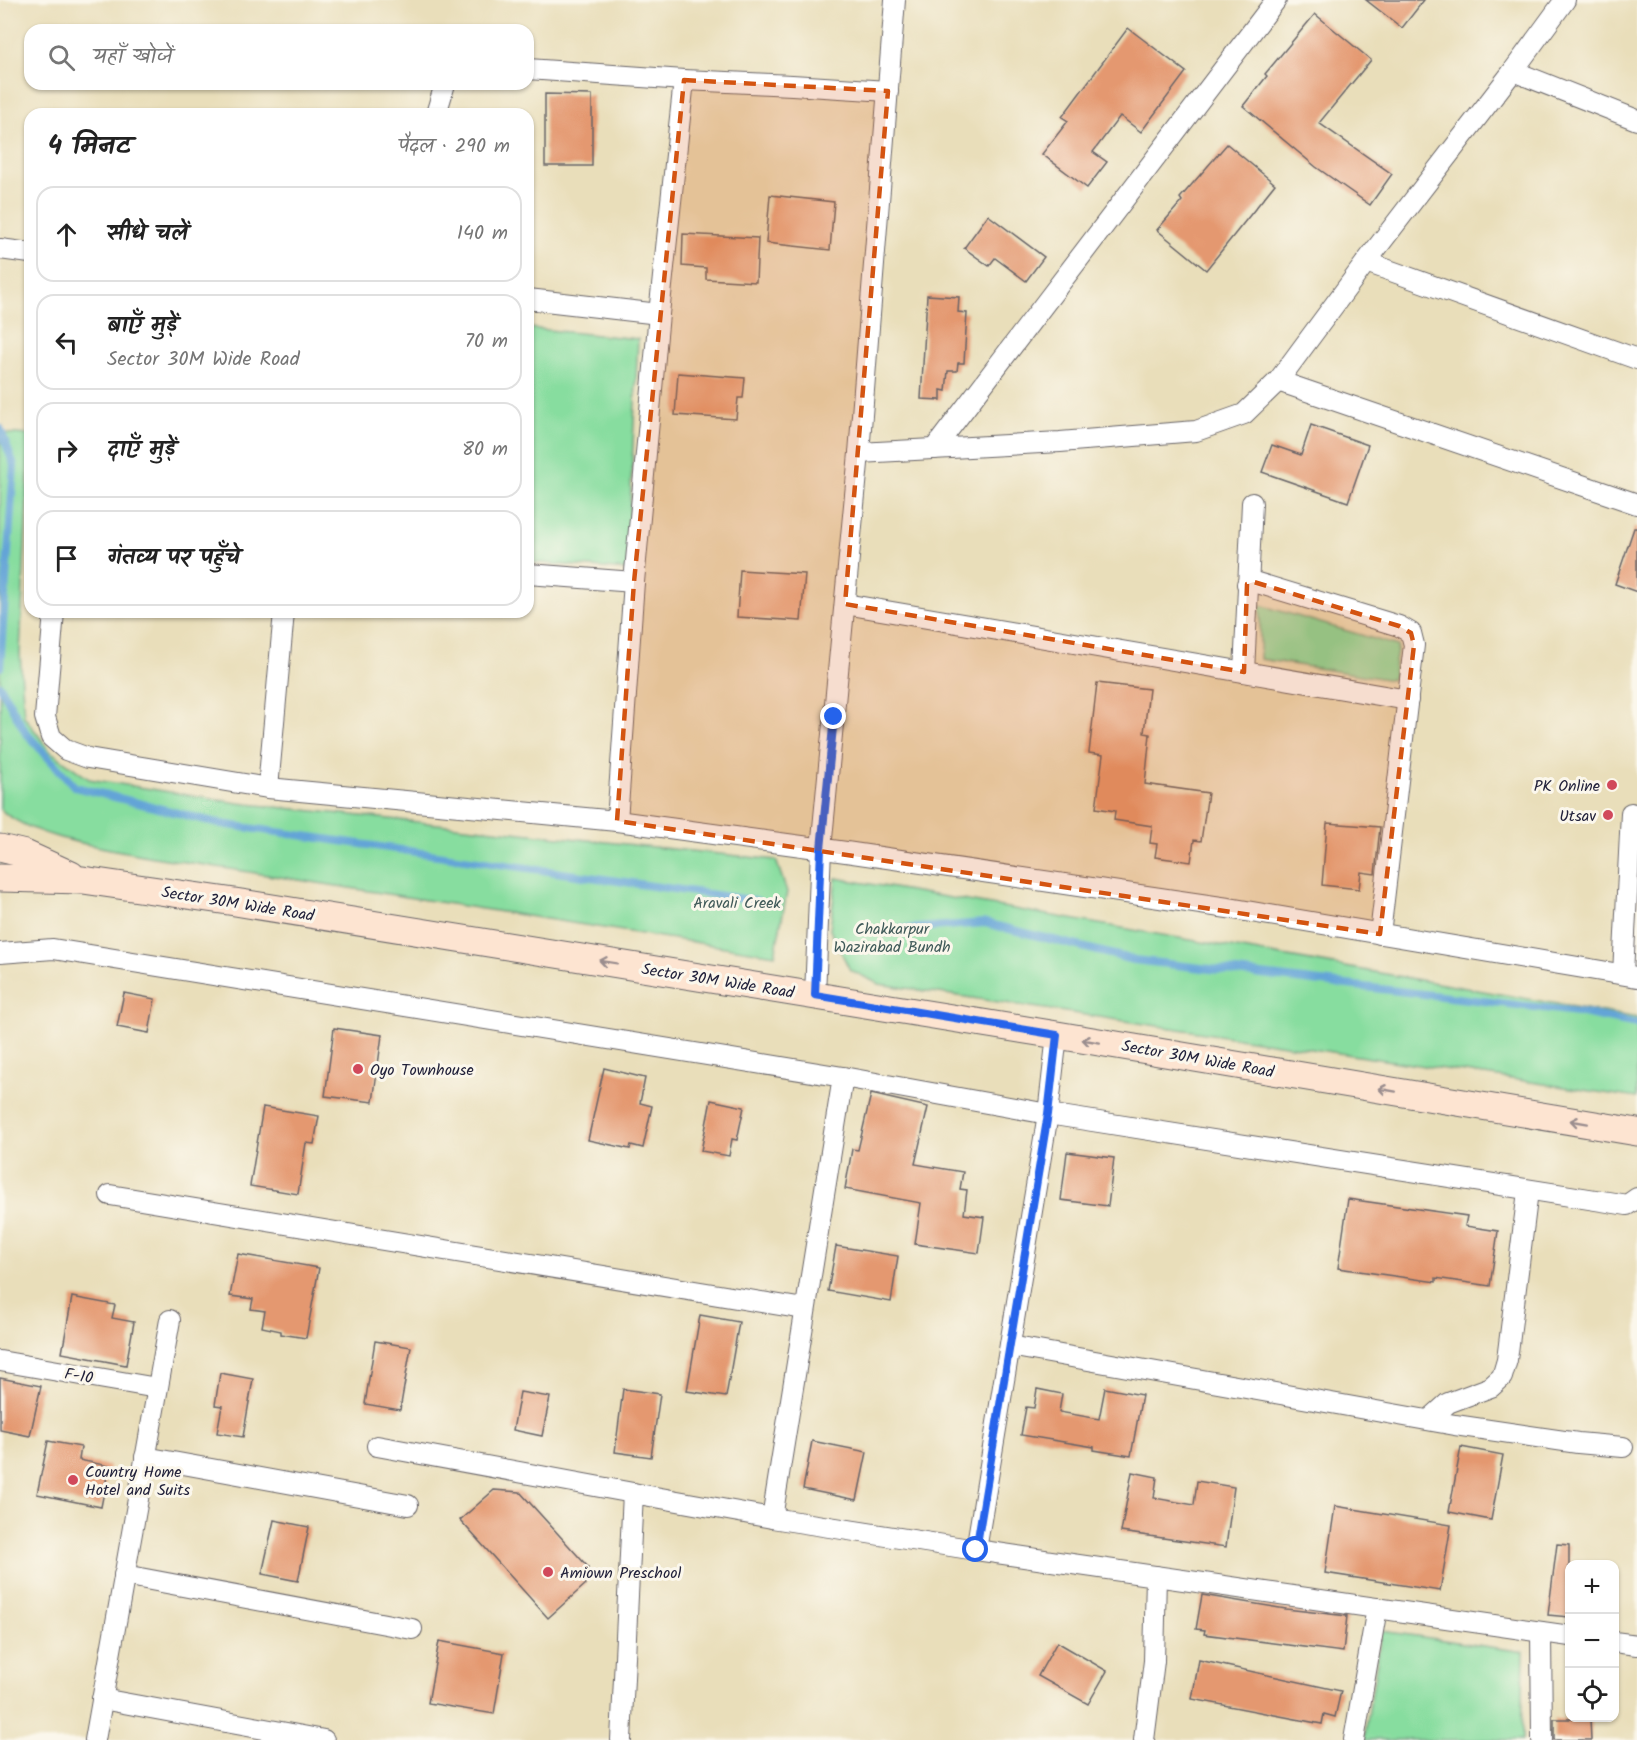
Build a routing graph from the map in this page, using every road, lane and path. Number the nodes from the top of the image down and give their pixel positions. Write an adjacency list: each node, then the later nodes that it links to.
1 (896, 0): 8 (street)
2 (1276, 0): 18 (street)
3 (1565, 0): 5 (street)
4 (534, 69): 6 (street)
5 (1513, 71): 10 (street); 13 (street)
6 (684, 80): 8 (street); 15 (street)
7 (443, 90): 9 (street)
8 (888, 92): 19 (street)
9 (438, 108)
10 (1637, 120)
11 (0, 249): 12 (street)
12 (24, 252)
13 (1366, 262): 16 (street); 17 (street)
14 (534, 300): 15 (street)
15 (659, 314): 23 (street)
16 (1637, 359)
17 (1278, 381): 18 (street); 21 (street)
18 (934, 449): 19 (street)
19 (859, 453): 25 (street)
20 (1252, 503): 24 (street)
21 (1637, 504)
22 (534, 574): 23 (street)
23 (634, 582): 32 (street)
24 (1247, 584): 28 (street); 29 (street)
25 (846, 604): 28 (street); 34 (street)
26 (53, 618): 30 (street)
27 (283, 618): 30 (street)
28 (1244, 672): 29 (street)
29 (1408, 700): 38 (street)
30 (268, 788): 32 (street)
31 (1631, 813): 40 (street)
32 (617, 821): 34 (street)
33 (0, 848): 36 (main road)
34 (821, 849): 38 (street); 41 (street)
35 (0, 878): 36 (main road)
36 (83, 880): 37 (main road); 41 (main road, Sector 30M Wide Road, one-way to 36)
37 (0, 888)
38 (1380, 934): 40 (street)
39 (0, 953): 43 (street)
40 (1630, 976)
41 (815, 995): 42 (main road, Sector 30M Wide Road)
42 (1057, 1035): 44 (street); 45 (main road, Sector 30M Wide Road, one-way to 42)
43 (843, 1077): 44 (street); 49 (street)
44 (1048, 1114): 46 (street); 51 (street)
45 (1637, 1132)
46 (1528, 1191): 48 (street); 54 (street)
47 (110, 1195): 49 (street)
48 (1637, 1198)
49 (804, 1309): 60 (street)
50 (170, 1320): 53 (street)
51 (1010, 1346): 54 (street); 61 (street)
52 (0, 1361): 53 (street, F-10)
53 (158, 1388): 57 (street)
54 (1429, 1420): 56 (street)
55 (377, 1446): 58 (street)
56 (1623, 1447)
57 (145, 1457): 59 (street); 62 (street)
58 (633, 1493): 60 (street); 73 (street)
59 (408, 1504)
60 (772, 1518): 61 (street)
61 (976, 1550): 63 (street)
62 (124, 1575): 65 (street); 70 (street)
63 (1156, 1576): 64 (street); 74 (street)
64 (1377, 1608): 66 (street); 75 (street)
65 (412, 1629)
66 (1541, 1632): 67 (street); 76 (street)
67 (1565, 1635)
68 (1619, 1643): 69 (street)
69 (1637, 1645)
70 (102, 1700): 71 (street); 72 (street)
71 (95, 1740)
72 (324, 1740)
73 (621, 1740)
74 (1144, 1740)
75 (1354, 1740)
76 (1542, 1740)

